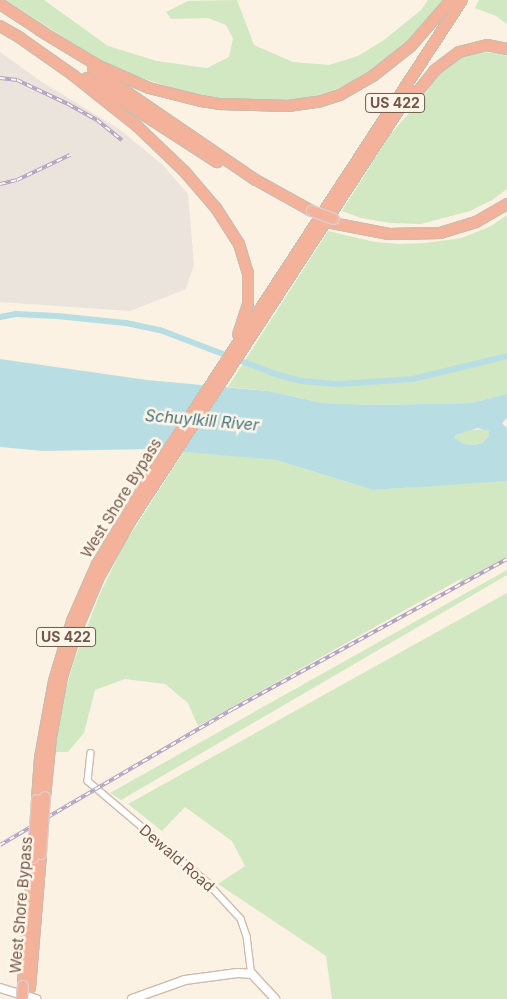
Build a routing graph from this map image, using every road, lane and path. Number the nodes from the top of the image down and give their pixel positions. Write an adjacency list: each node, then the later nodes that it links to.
1 (451, 0): 6 (highway)
2 (462, 0): 14 (highway, West Shore Bypass / US 422)
3 (470, 0): 9 (highway, West Shore Bypass / US 422)
4 (4, 7): 6 (highway)
5 (0, 26): 7 (highway)
6 (39, 30): 12 (highway)
7 (16, 35): 12 (highway); 14 (highway)
8 (507, 49): 9 (highway)
9 (378, 142): 14 (highway, West Shore Bypass / US 422)
10 (507, 198): 13 (highway)
11 (507, 204): 13 (highway)
12 (312, 214): 13 (highway, bridge)
13 (333, 221)
14 (235, 350): 15 (highway, West Shore Bypass / US 422); 15 (highway, West Shore Bypass / US 422)
15 (146, 490): 18 (highway, West Shore Bypass / US 422, bridge)
16 (91, 753): 17 (street, Dewald Road)
17 (252, 974): 23 (street); 24 (street)
18 (26, 987): 20 (highway, West Shore Bypass / US 422, bridge); 21 (highway, West Shore Bypass / US 422)
19 (0, 988): 22 (street)
20 (22, 999)
21 (29, 999)
22 (36, 999)
23 (132, 999)
24 (275, 999)

